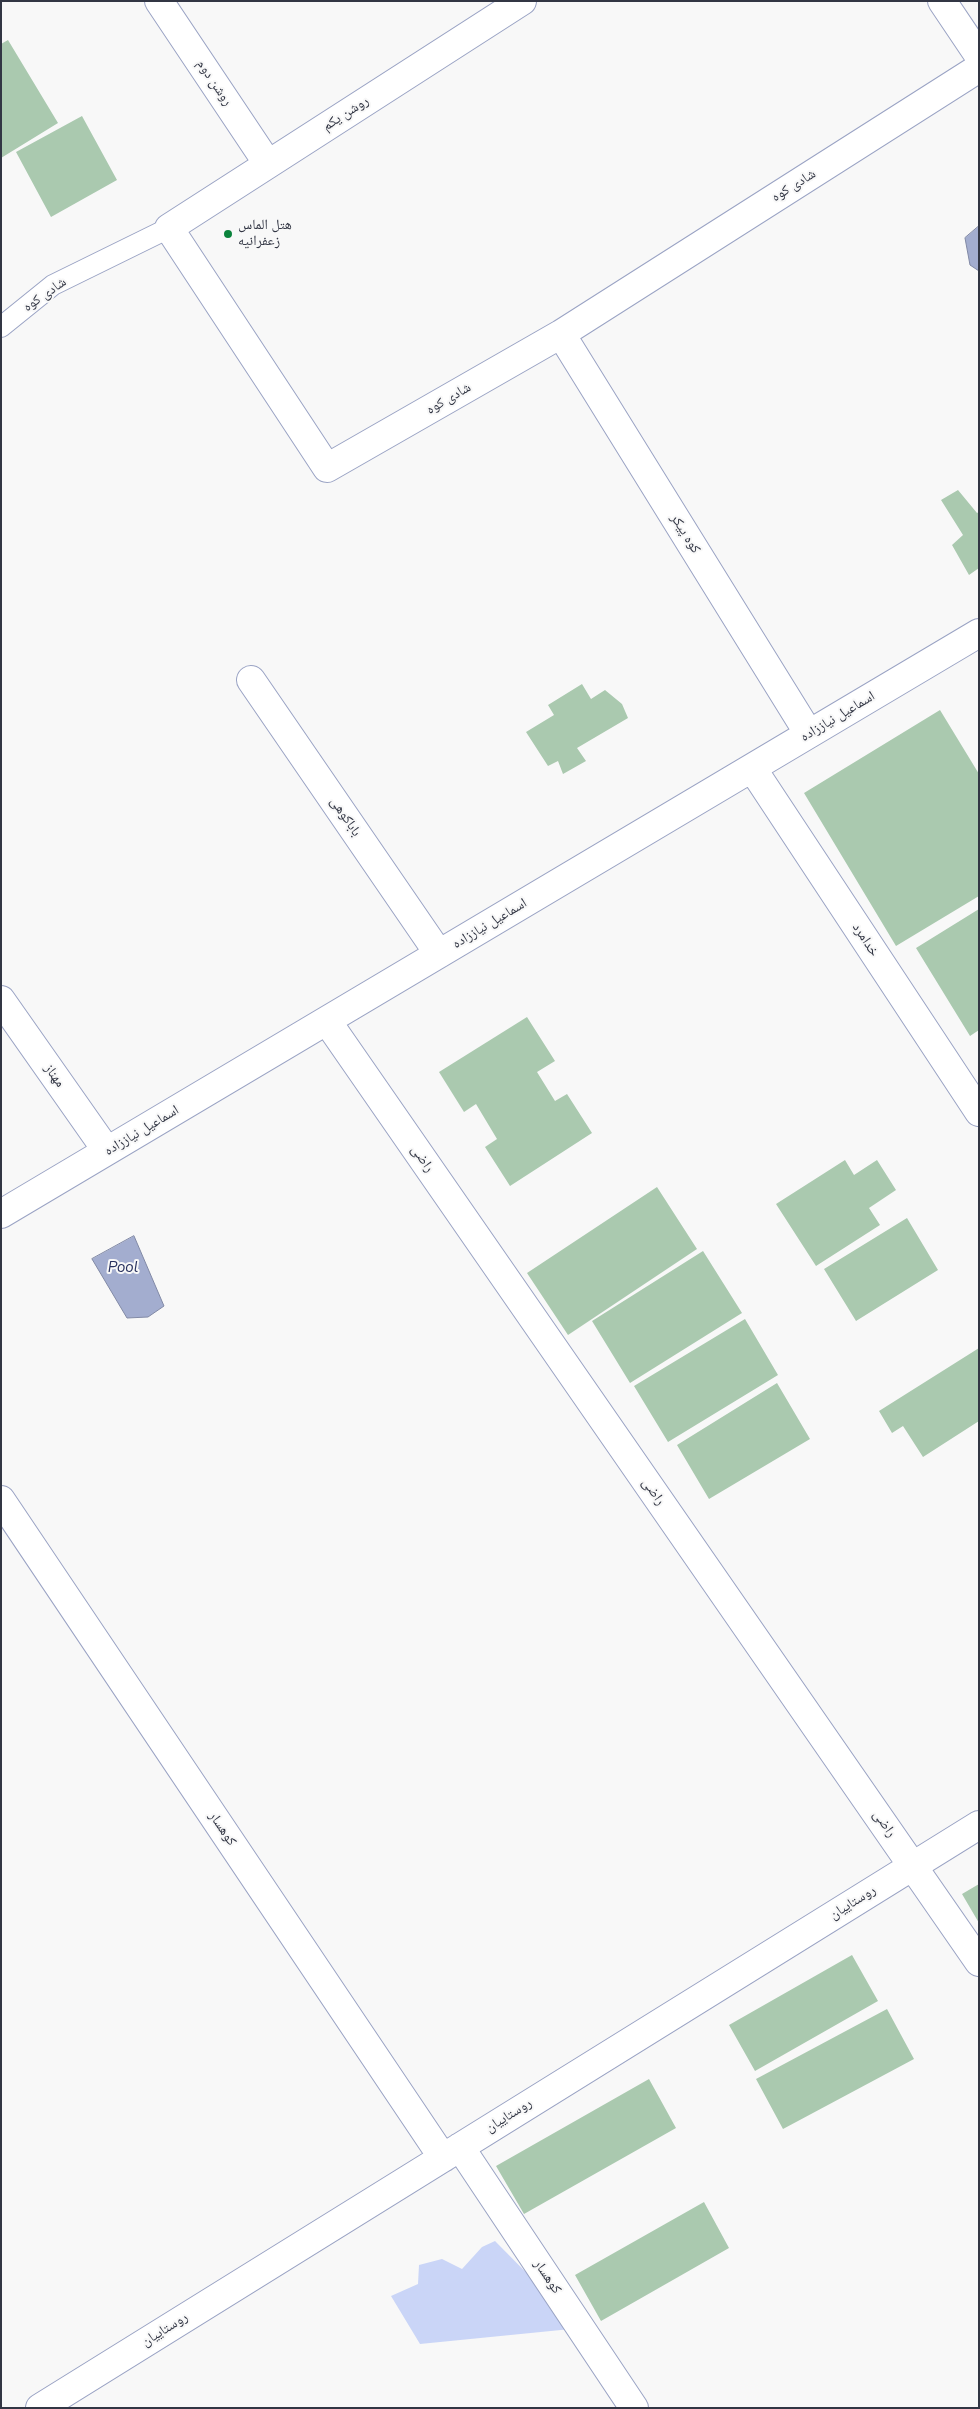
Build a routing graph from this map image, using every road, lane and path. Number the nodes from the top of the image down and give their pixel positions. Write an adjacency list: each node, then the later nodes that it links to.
1 (159, 1): 6 (street, روشن دوم)
2 (522, 1): 6 (street, روشن یکم)
3 (942, 1): 4 (street)
4 (979, 56)
5 (979, 68): 9 (street, شادی کوه)
6 (268, 164): 7 (street, روشن یکم)
7 (169, 228): 8 (lane, شادی کوه); 9 (street, شادی کوه)
8 (1, 327)
9 (561, 334): 12 (street, کوه پیکر)
10 (979, 633): 12 (street, اسماعیل نیاززاده)
11 (250, 680): 14 (street, باباکوهی)
12 (809, 734): 13 (street, اسماعیل نیاززاده)
13 (752, 768): 14 (street, اسماعیل نیاززاده); 17 (street, خدامرد)
14 (439, 954): 16 (street, اسماعیل نیاززاده)
15 (1, 1000): 18 (street, مهناز)
16 (327, 1021): 18 (street, اسماعیل نیاززاده); 22 (street, راضی)
17 (979, 1112)
18 (107, 1151): 19 (street, اسماعیل نیاززاده)
19 (1, 1214)
20 (1, 1500): 24 (street, کوهسار)
21 (979, 1825): 22 (street, روستاییان)
22 (912, 1866): 23 (street, راضی); 24 (street, روستاییان)
23 (979, 1962)
24 (451, 2152): 25 (street, روستاییان); 26 (street, کوهسار)
25 (40, 2408)
26 (634, 2408)

